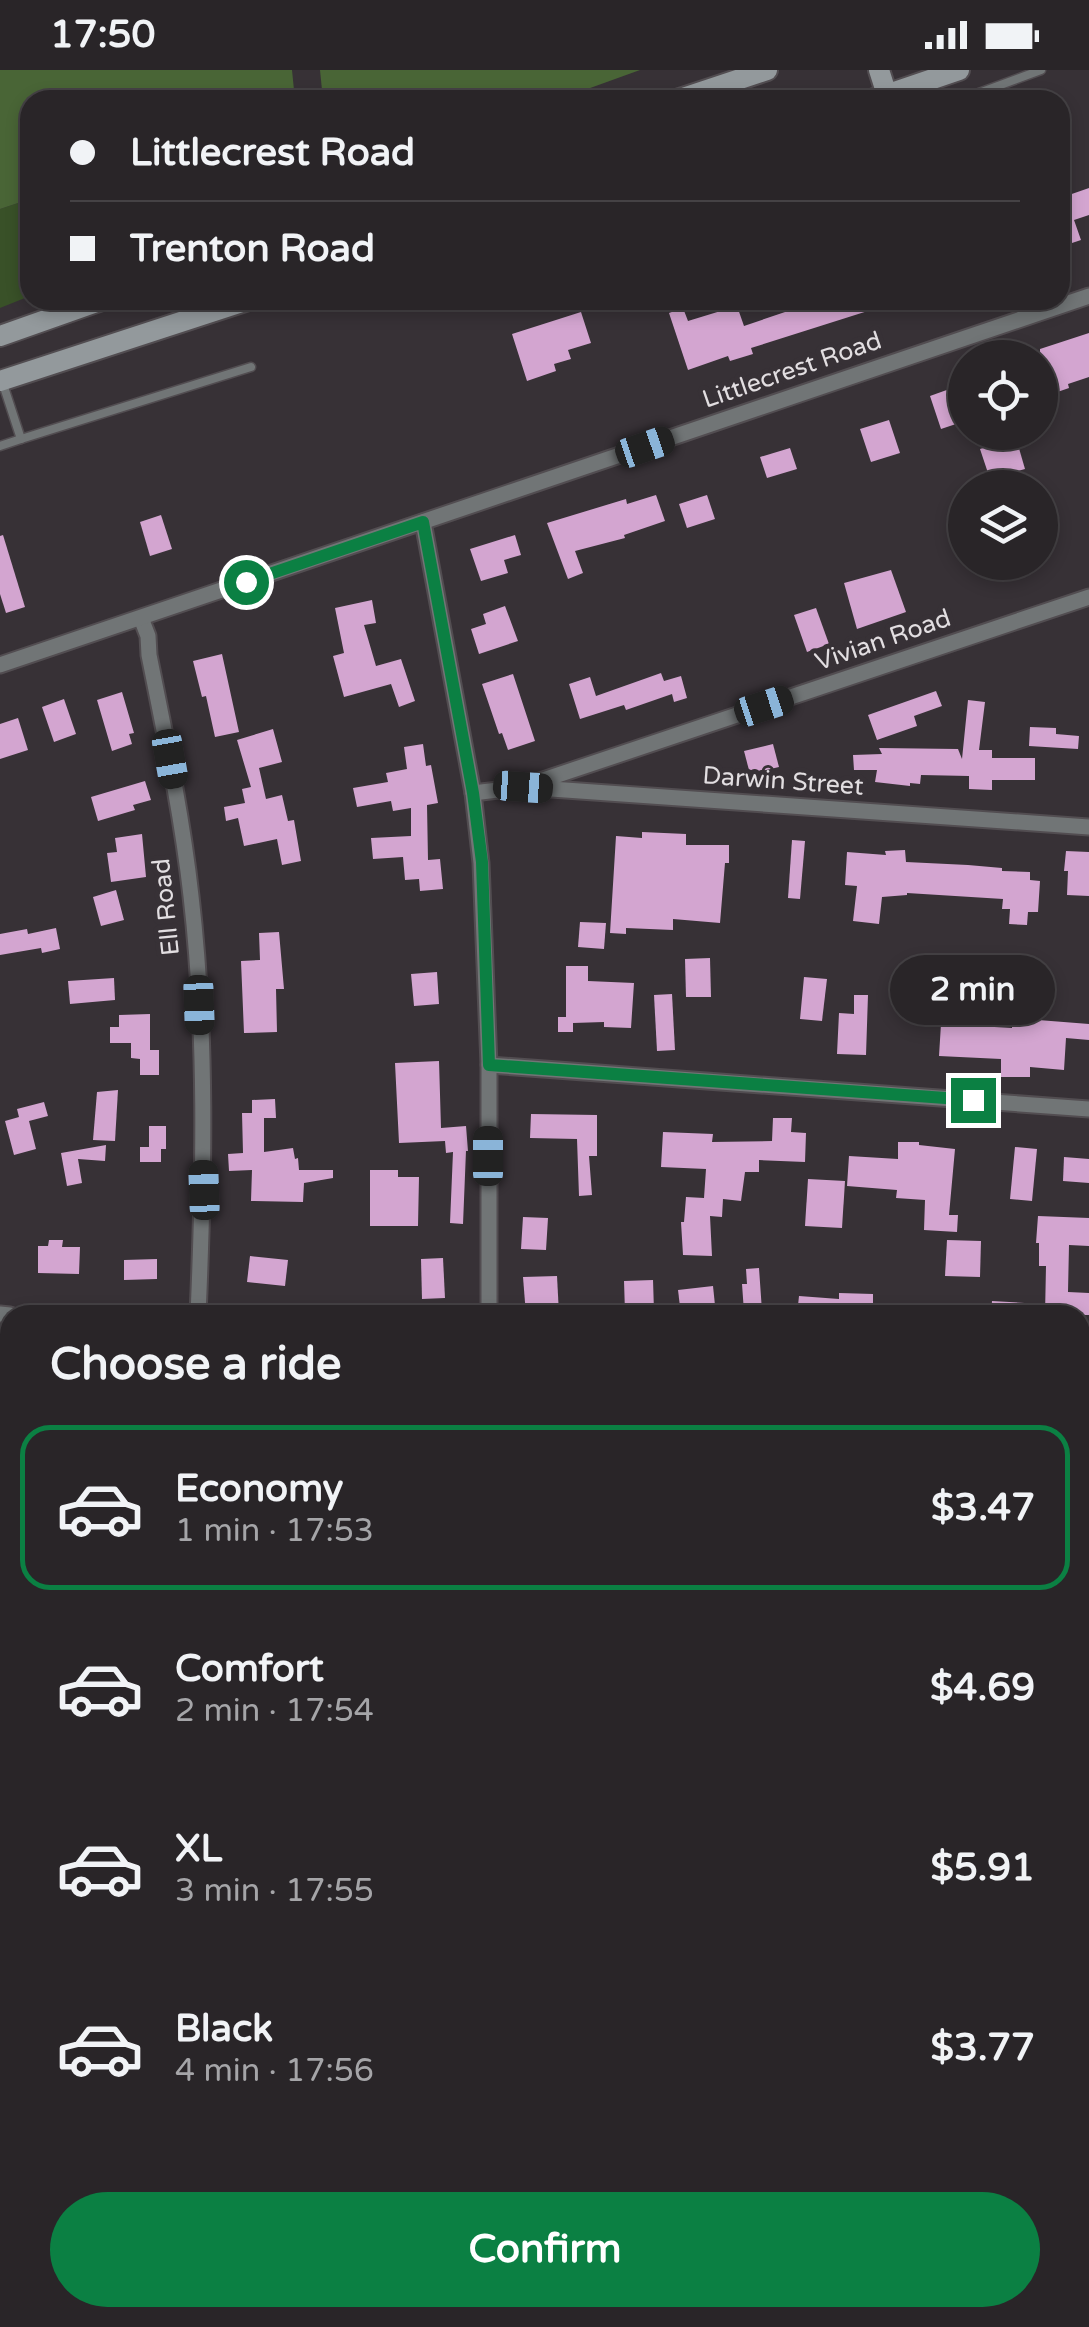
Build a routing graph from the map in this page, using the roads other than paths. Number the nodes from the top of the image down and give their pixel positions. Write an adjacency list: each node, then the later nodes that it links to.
1 (767, 70): 5 (main road)
2 (959, 70): 6 (main road)
3 (1041, 70): 4 (lane)
4 (1020, 74): 7 (lane)
5 (707, 90)
6 (904, 90)
7 (983, 90)
8 (74, 310): 11 (main road)
9 (217, 310): 13 (main road)
10 (1048, 310): 16 (street, Littlecrest Road)
11 (0, 336)
12 (250, 367): 14 (lane)
13 (1, 380): 14 (lane)
14 (22, 439): 15 (lane)
15 (0, 446)
16 (423, 522): 18 (street, Littlecrest Road); 21 (street)
17 (1089, 597): 20 (street, Vivian Road)
18 (140, 618): 19 (street, Littlecrest Road); 25 (street, Ell Road)
19 (0, 664)
20 (523, 787): 21 (street, Darwin Street); 22 (street, Darwin Street)
21 (473, 793): 23 (street)
22 (1089, 827)
23 (489, 1065): 24 (street); 26 (street)
24 (1089, 1108)
25 (198, 1305)
26 (489, 1305)

